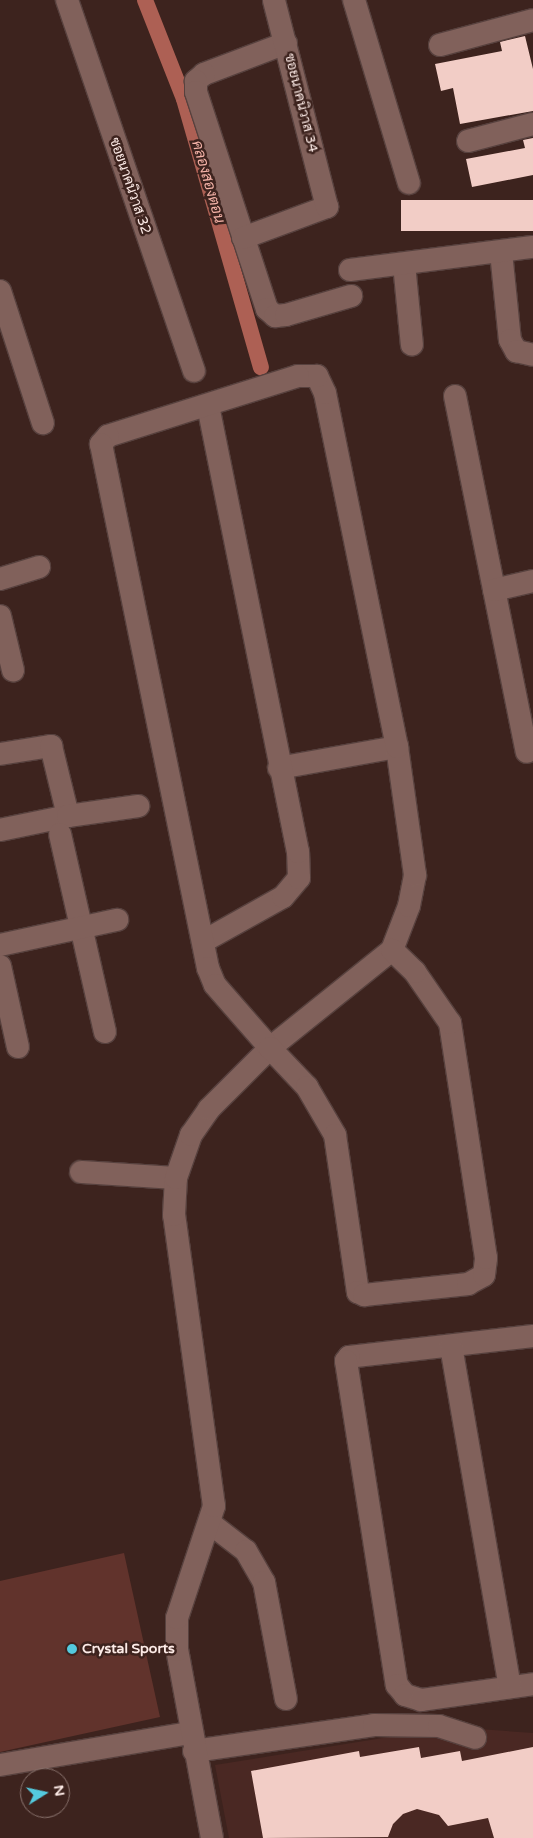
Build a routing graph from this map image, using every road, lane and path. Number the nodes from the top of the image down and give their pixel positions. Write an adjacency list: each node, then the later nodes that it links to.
1 (67, 0): 19 (street, ซอยนาคนิวาส 32)
2 (274, 0): 5 (street, ซอยนาคนิวาส 34)
3 (354, 0): 9 (street)
4 (533, 20): 6 (street)
5 (286, 43): 10 (street, ซอยนาคนิวาส 34); 10 (street)
6 (440, 45)
7 (533, 124): 8 (street)
8 (468, 141)
9 (409, 183)
10 (243, 238): 16 (street)
11 (533, 247): 12 (street)
12 (501, 252): 13 (street); 18 (street)
13 (404, 264): 14 (street); 17 (street)
14 (350, 270)
15 (0, 291): 22 (street)
16 (351, 296)
17 (412, 345)
18 (533, 355)
19 (194, 371)
20 (455, 396): 26 (street)
21 (208, 405): 29 (street); 32 (street); 38 (street)
22 (43, 423)
23 (39, 566): 24 (street)
24 (0, 579)
25 (533, 581): 26 (street)
26 (494, 590): 30 (street)
27 (0, 616): 28 (street)
28 (13, 670)
29 (396, 747): 32 (street); 40 (street)
30 (527, 752)
31 (0, 754): 34 (street)
32 (279, 768): 38 (street)
33 (138, 806): 34 (street)
34 (64, 825): 35 (street); 37 (street)
35 (0, 830)
36 (117, 920): 37 (street)
37 (81, 928): 39 (street); 42 (street)
38 (204, 941): 44 (street)
39 (0, 944)
40 (392, 950): 44 (street); 44 (street)
41 (0, 966): 43 (street)
42 (105, 1032)
43 (18, 1047)
44 (270, 1048): 46 (street)
45 (81, 1172): 46 (street)
46 (176, 1178): 49 (street)
47 (533, 1336): 48 (street)
48 (451, 1346): 51 (street); 51 (street)
49 (210, 1524): 52 (street); 54 (street)
50 (533, 1684): 51 (street)
51 (510, 1687)
52 (286, 1699)
53 (475, 1738): 54 (street)
54 (192, 1742): 55 (street); 56 (street)
55 (0, 1764)
56 (212, 1838)

